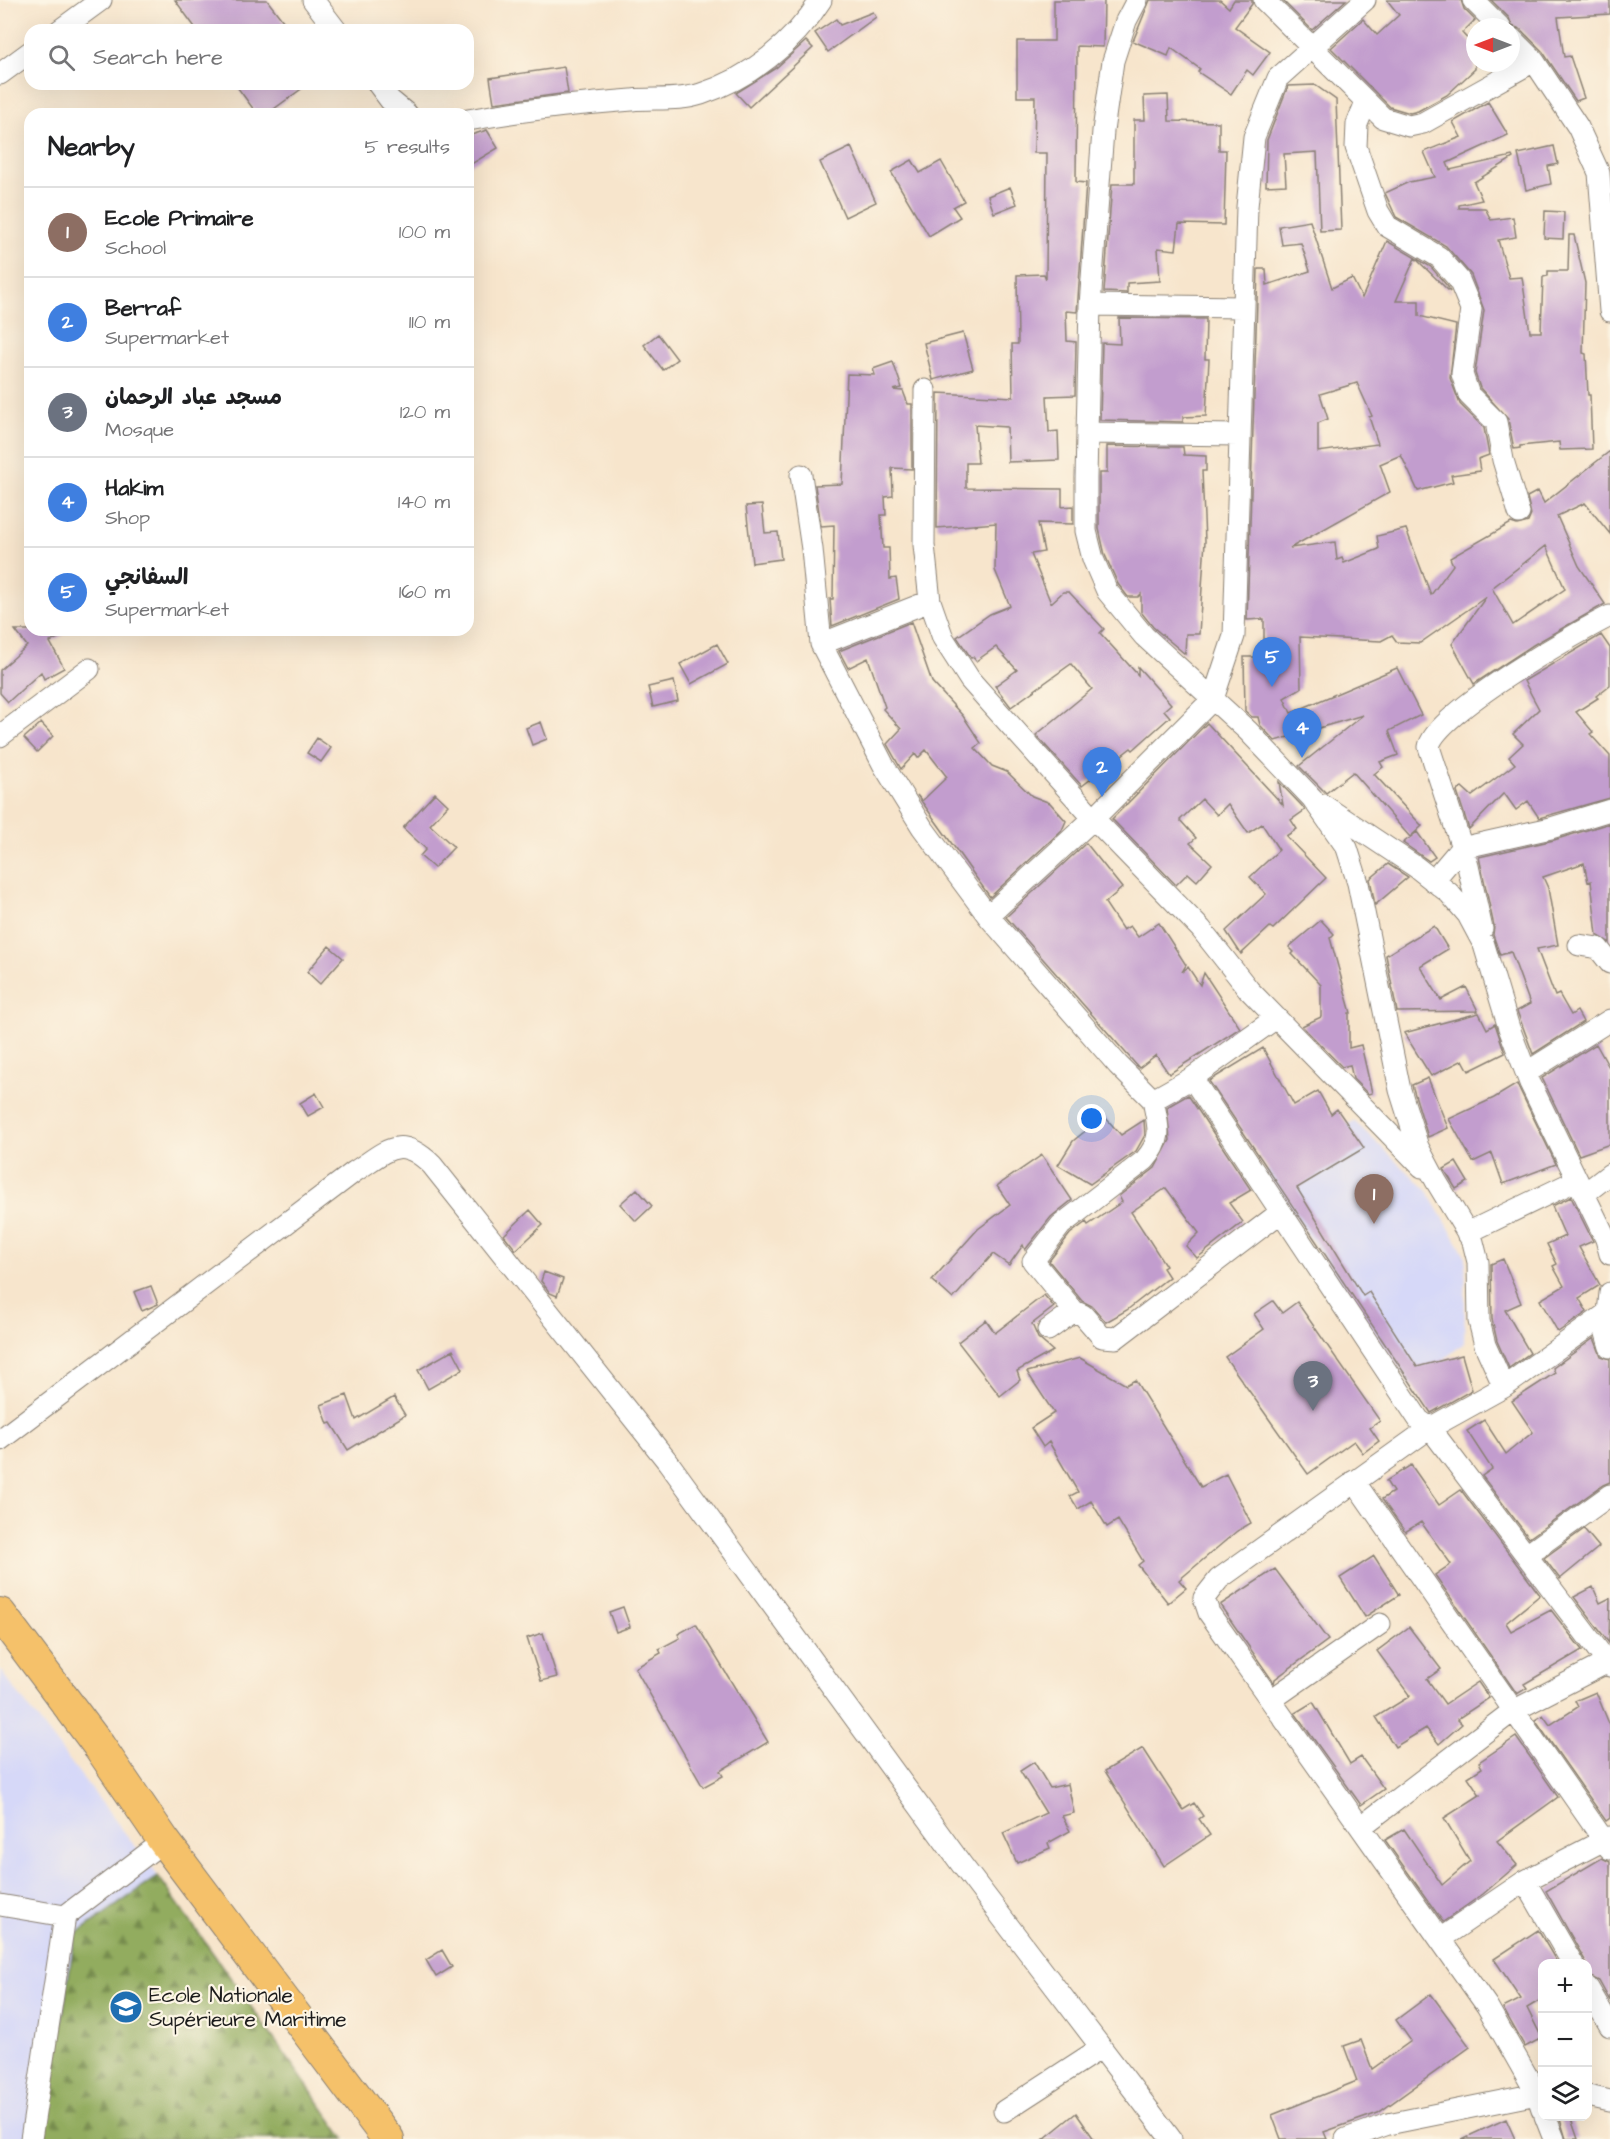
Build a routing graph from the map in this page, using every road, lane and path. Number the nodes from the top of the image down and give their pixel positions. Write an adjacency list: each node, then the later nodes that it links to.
1 (101, 0): 9 (street)
2 (313, 0): 10 (street)
3 (821, 0): 19 (street)
4 (1137, 0): 21 (street)
5 (1264, 0): 11 (street)
6 (1365, 0): 11 (street)
7 (1473, 0): 8 (street)
8 (1491, 18)
9 (68, 24)
10 (331, 24)
11 (1311, 47): 17 (street); 22 (street)
12 (1520, 47): 14 (street)
13 (24, 56): 15 (street)
14 (1534, 61): 17 (street); 20 (street)
15 (0, 74)
16 (382, 90): 18 (street)
17 (1366, 102): 28 (street)
18 (400, 108)
19 (474, 119)
20 (1606, 196): 23 (street)
21 (1090, 305): 22 (street); 25 (street)
22 (1243, 307): 26 (street)
23 (1610, 311)
24 (925, 390): 29 (street)
25 (1087, 433): 26 (street); 33 (street)
26 (1238, 435): 33 (street)
27 (801, 475): 31 (street)
28 (1519, 513)
29 (930, 601): 31 (street); 37 (street)
30 (1610, 616): 38 (street)
31 (821, 644): 40 (street)
32 (89, 669): 34 (street)
33 (1213, 699): 35 (street); 37 (street)
34 (0, 736)
35 (1312, 798): 39 (street); 50 (street)
36 (1610, 810): 38 (street)
37 (1094, 818): 40 (street); 44 (street)
38 (1461, 848): 39 (street); 42 (street)
39 (1433, 880): 42 (street)
40 (988, 916): 48 (street)
41 (1579, 945): 43 (street)
42 (1488, 958): 46 (street)
43 (1610, 963)
44 (1276, 1018): 47 (street); 50 (street)
45 (1610, 1020): 46 (street)
46 (1526, 1073): 51 (street)
47 (1192, 1078): 48 (street); 52 (street)
48 (1154, 1100): 56 (street)
49 (1610, 1174): 51 (street)
50 (1436, 1181): 53 (street)
51 (1580, 1187): 53 (street); 54 (street)
52 (1281, 1212): 56 (street); 60 (street)
53 (1467, 1233): 59 (street)
54 (1610, 1254)
55 (1609, 1306): 58 (street); 59 (street)
56 (1074, 1311): 57 (street)
57 (1048, 1330)
58 (1610, 1347)
59 (1504, 1387): 60 (street)
60 (1430, 1428): 62 (street); 64 (street)
61 (0, 1440): 80 (street)
62 (1354, 1481): 68 (street); 69 (street)
63 (1610, 1495): 64 (street)
64 (1528, 1554): 67 (street)
65 (0, 1614): 71 (main road)
66 (1380, 1624): 68 (street)
67 (1609, 1663): 69 (street)
68 (1271, 1700): 70 (street)
69 (1513, 1711): 70 (street); 72 (street)
70 (1362, 1826): 76 (street)
71 (164, 1841): 75 (street); 89 (main road)
72 (1608, 1842): 73 (street)
73 (1525, 1881): 76 (street); 77 (street)
74 (0, 1905): 75 (street)
75 (66, 1916): 88 (street)
76 (1440, 1939): 81 (street)
77 (1571, 1959)
78 (1592, 1996): 79 (street)
79 (1610, 2026)
80 (1101, 2048): 85 (street); 90 (street)
81 (1538, 2094)
82 (1592, 2097): 84 (street)
83 (1538, 2099): 87 (street)
84 (1610, 2101)
85 (1004, 2111)
86 (1547, 2121): 91 (street)
87 (1356, 2137)
88 (31, 2139)
89 (388, 2139)
90 (1171, 2139)
91 (1554, 2139)

